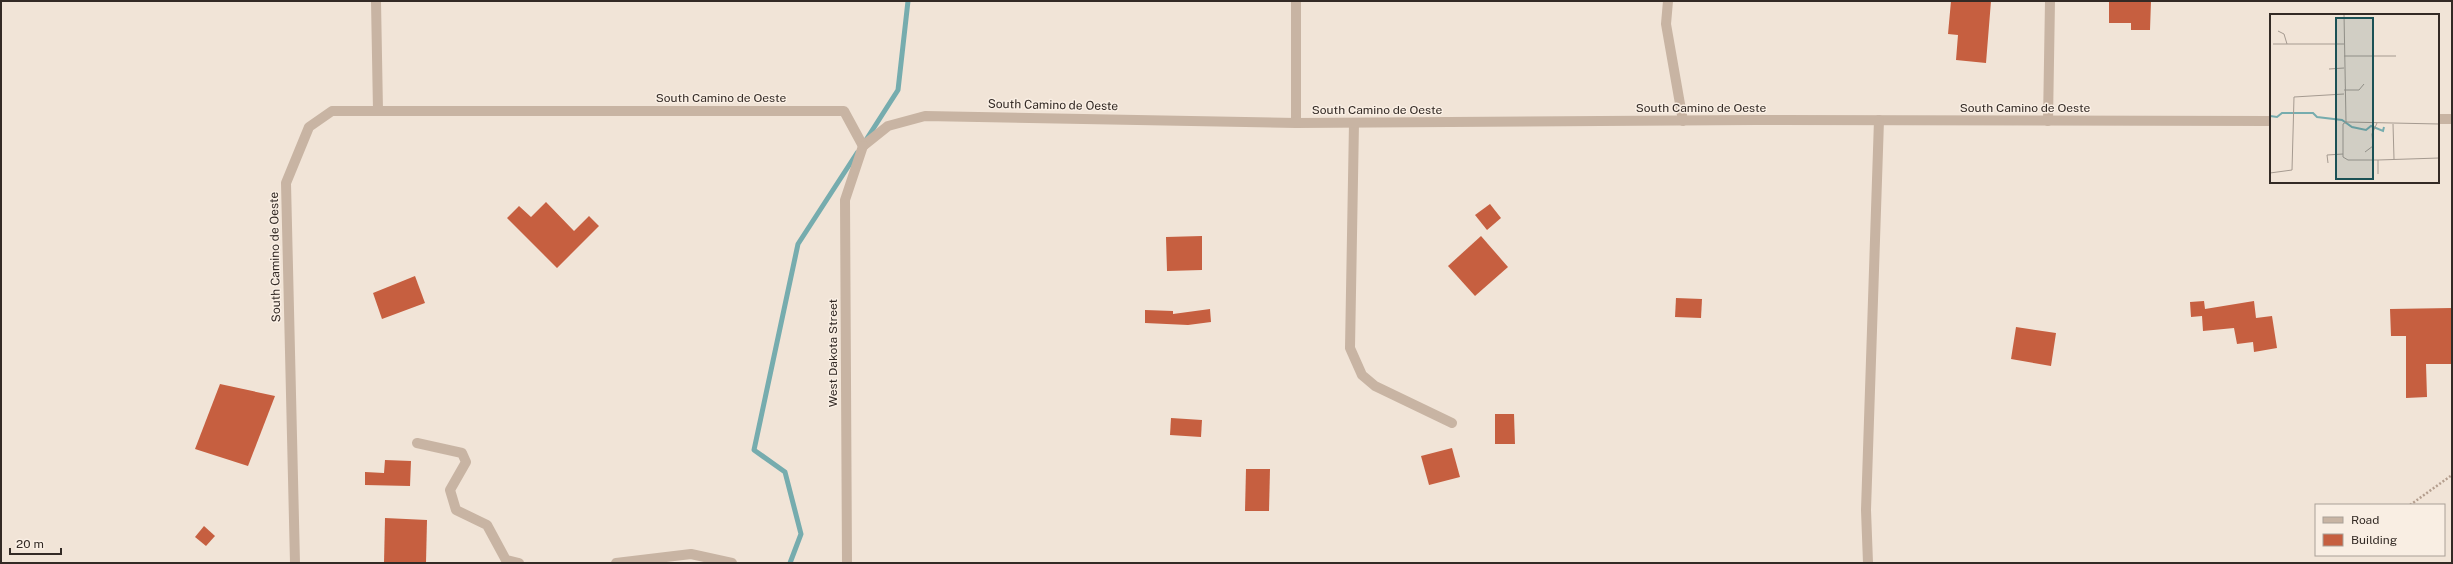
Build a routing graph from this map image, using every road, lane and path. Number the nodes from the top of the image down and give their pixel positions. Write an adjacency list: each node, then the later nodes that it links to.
1 (376, 1): 5 (street)
2 (1296, 1): 12 (street)
3 (1668, 1): 10 (street)
4 (2050, 1): 11 (street)
5 (378, 111): 14 (street, South Camino de Oeste); 19 (street, South Camino de Oeste)
6 (2439, 119): 7 (street)
7 (2452, 119)
8 (1879, 120): 10 (street, South Camino de Oeste); 11 (street, South Camino de Oeste); 24 (street)
9 (2270, 120): 11 (street, South Camino de Oeste)
10 (1683, 121): 13 (street, South Camino de Oeste)
11 (2048, 121)
12 (1296, 123): 13 (street, South Camino de Oeste); 14 (street, South Camino de Oeste)
13 (1354, 123): 15 (street)
14 (863, 146): 23 (street, West Dakota Street)
15 (1452, 423)
16 (417, 443): 20 (street)
17 (2452, 475): 18 (path)
18 (2411, 504)
19 (295, 563)
20 (520, 563)
21 (616, 563): 22 (street)
22 (732, 563)
23 (847, 563)
24 (1868, 563)

